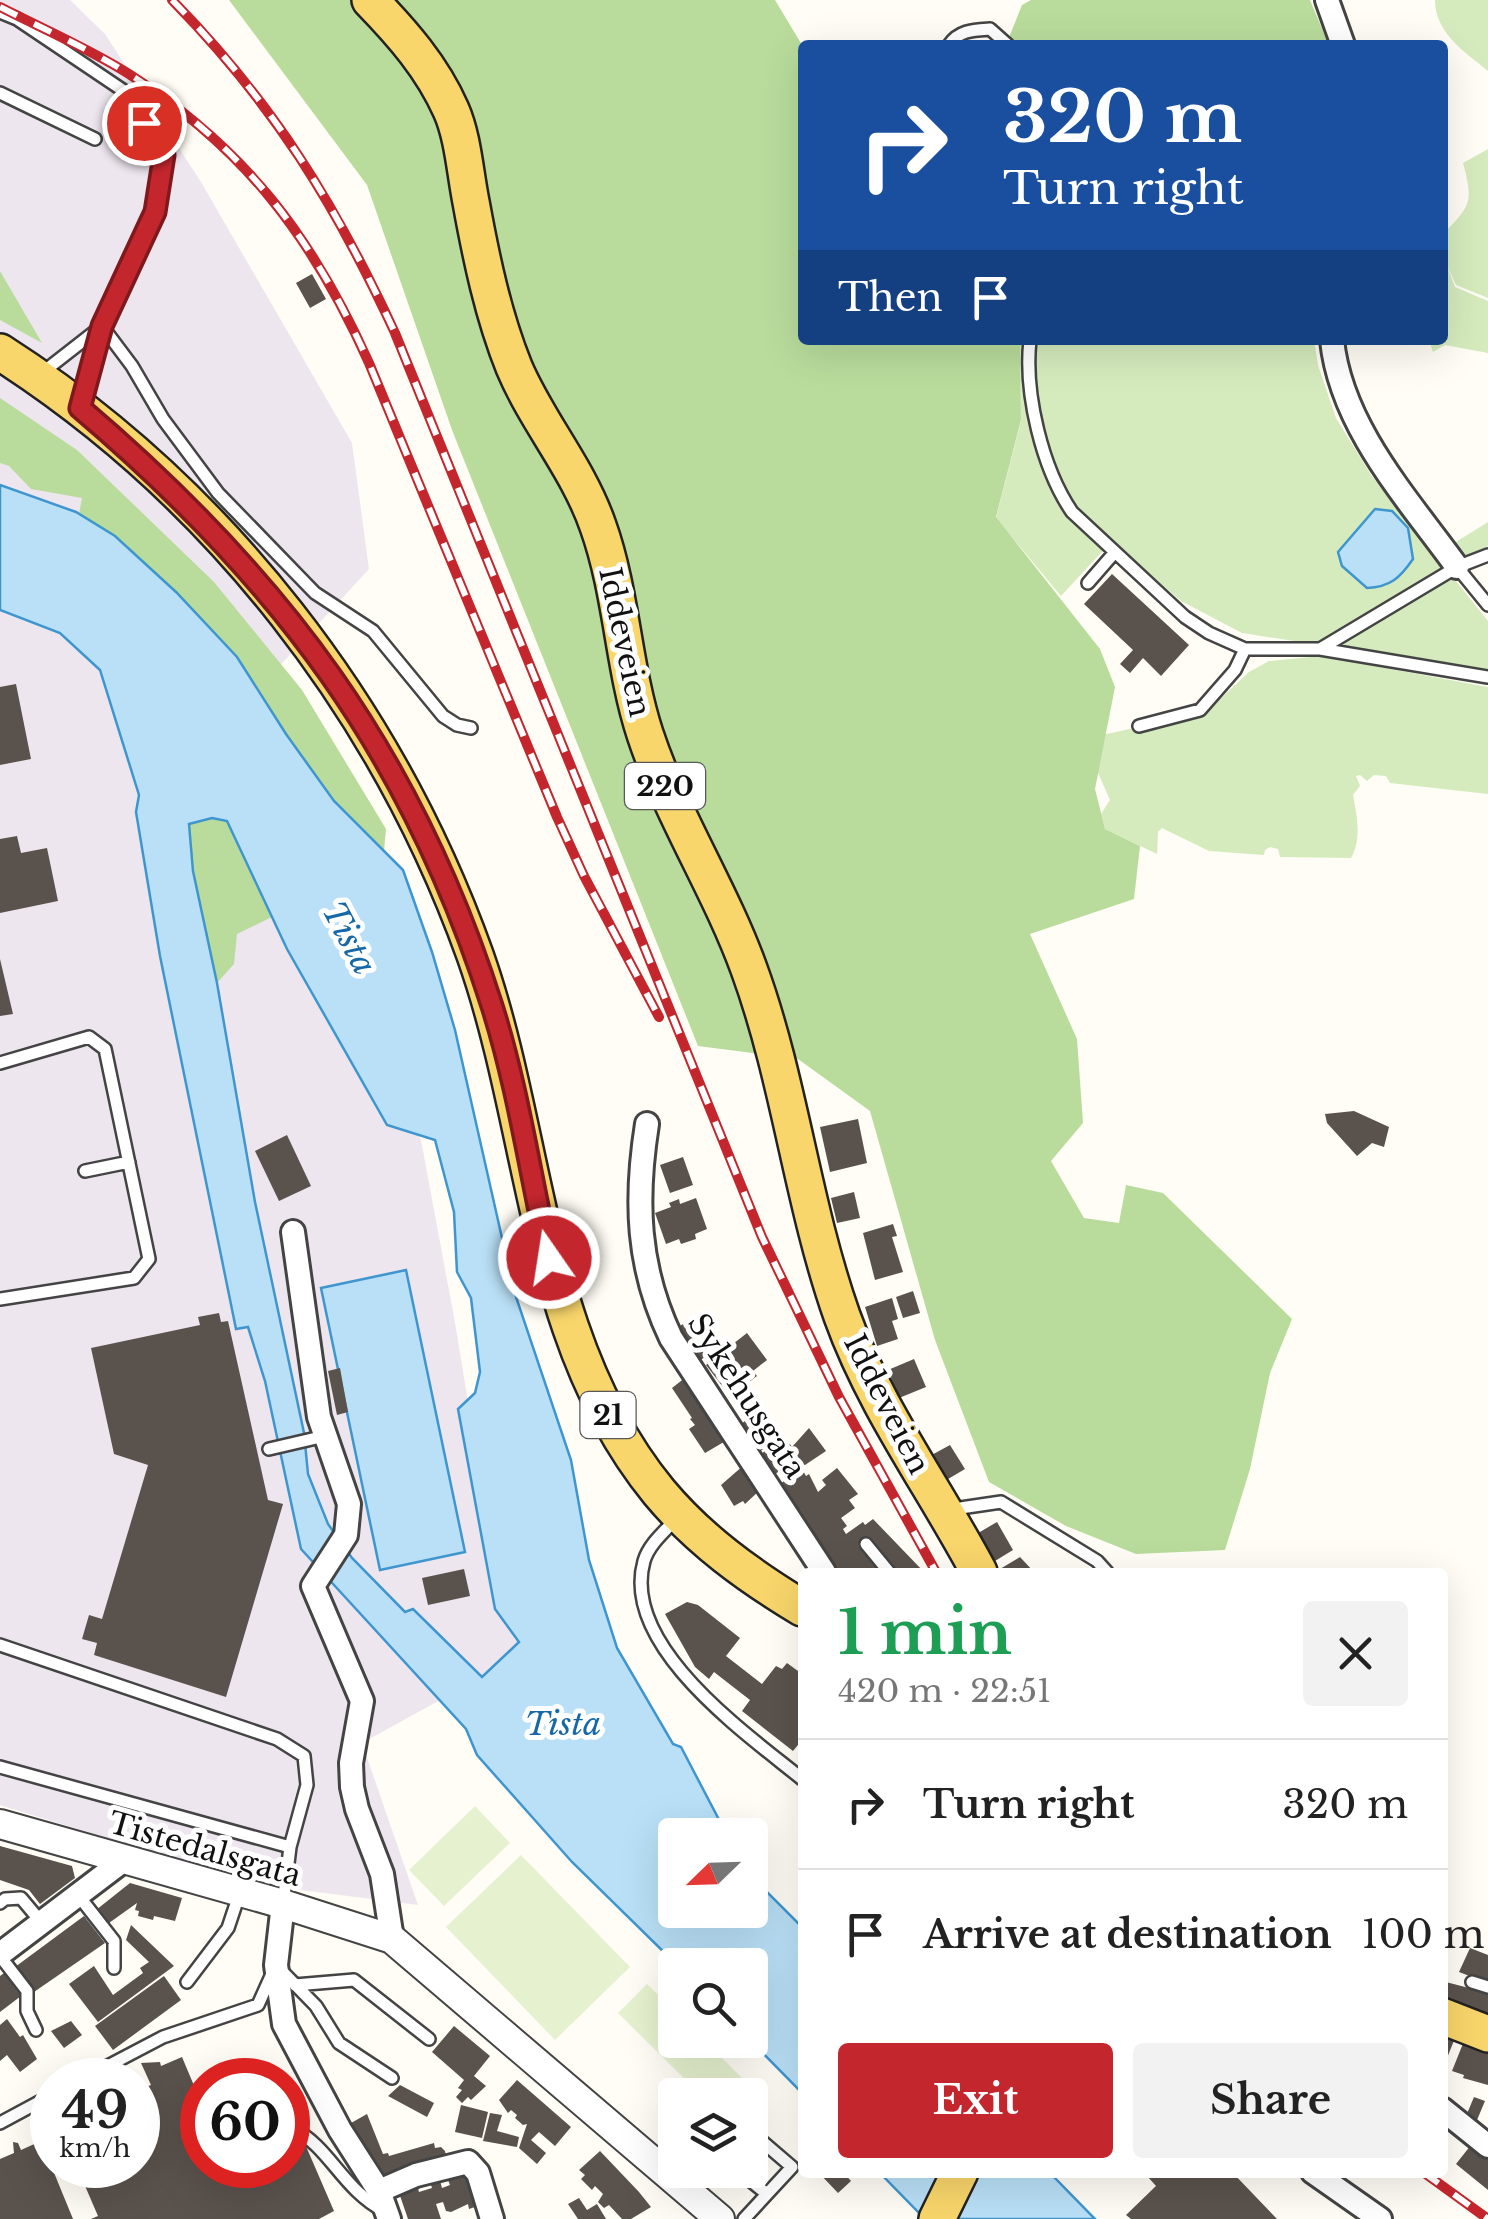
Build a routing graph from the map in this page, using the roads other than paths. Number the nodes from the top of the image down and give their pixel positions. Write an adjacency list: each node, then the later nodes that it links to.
1 (370, 0): 33 (main road, Iddeveien / 220)
2 (1327, 0): 6 (street)
3 (0, 12): 9 (lane)
4 (952, 40): 5 (lane)
5 (1003, 40)
6 (1341, 40)
7 (0, 92): 8 (lane)
8 (95, 139)
9 (102, 326): 13 (lane); 14 (lane); 24 (lane)
10 (1030, 345): 15 (lane)
11 (1333, 345): 17 (street)
12 (0, 352): 13 (main road, 21)
13 (38, 376): 14 (main road, 21)
14 (80, 408): 34 (main road, 21)
15 (1115, 552): 18 (lane); 20 (lane)
16 (1488, 555): 17 (lane)
17 (1457, 567): 19 (lane); 21 (lane)
18 (1088, 583)
19 (1488, 605)
20 (1245, 648): 21 (lane); 23 (lane)
21 (1320, 649): 22 (lane)
22 (1488, 677)
23 (1139, 726)
24 (471, 728)
25 (0, 1064): 27 (lane)
26 (647, 1124): 36 (street, Sykehusgata)
27 (129, 1162): 28 (lane); 30 (lane)
28 (86, 1171)
29 (294, 1232): 31 (street)
30 (0, 1300)
31 (317, 1439): 32 (lane); 52 (street)
32 (269, 1449)
33 (944, 1512): 38 (main road, Iddeveien / 220); 39 (lane)
34 (680, 1515): 40 (main road, 21); 43 (lane)
35 (866, 1544): 37 (lane)
36 (821, 1568)
37 (886, 1568)
38 (977, 1568)
39 (1103, 1568)
40 (798, 1605)
41 (0, 1646): 45 (lane)
42 (1, 1771): 45 (lane)
43 (798, 1776)
44 (0, 1824): 46 (street, Tistedalsgata)
45 (290, 1847): 50 (lane)
46 (124, 1860): 47 (street, Tistedalsgata); 48 (street)
47 (240, 1892): 50 (street, Tistedalsgata); 56 (lane)
48 (78, 1895): 51 (street); 55 (lane)
49 (0, 1903): 51 (lane)
50 (283, 1904): 52 (street, Tistedalsgata); 54 (street)
51 (42, 1923): 53 (street)
52 (392, 1939): 77 (street)
53 (0, 1955): 61 (lane)
54 (276, 1966): 58 (lane); 64 (lane); 76 (street)
55 (114, 1968)
56 (187, 1982)
57 (1472, 1982): 59 (lane)
58 (295, 1984): 63 (lane); 65 (lane)
59 (1488, 1987)
60 (1448, 2018): 62 (main road)
61 (36, 2030)
62 (1488, 2034)
63 (429, 2039)
64 (122, 2058)
65 (392, 2078)
66 (30, 2107): 68 (lane)
67 (1448, 2115): 71 (street)
68 (0, 2124)
69 (310, 2137): 76 (lane)
70 (768, 2146): 75 (lane)
71 (1488, 2146)
72 (957, 2178): 78 (main road)
73 (1322, 2178): 81 (street)
74 (760, 2188): 75 (lane)
75 (767, 2194): 80 (lane)
76 (382, 2201): 79 (street)
77 (714, 2217)
78 (938, 2218)
79 (492, 2219)
80 (744, 2219)
81 (1380, 2219)

